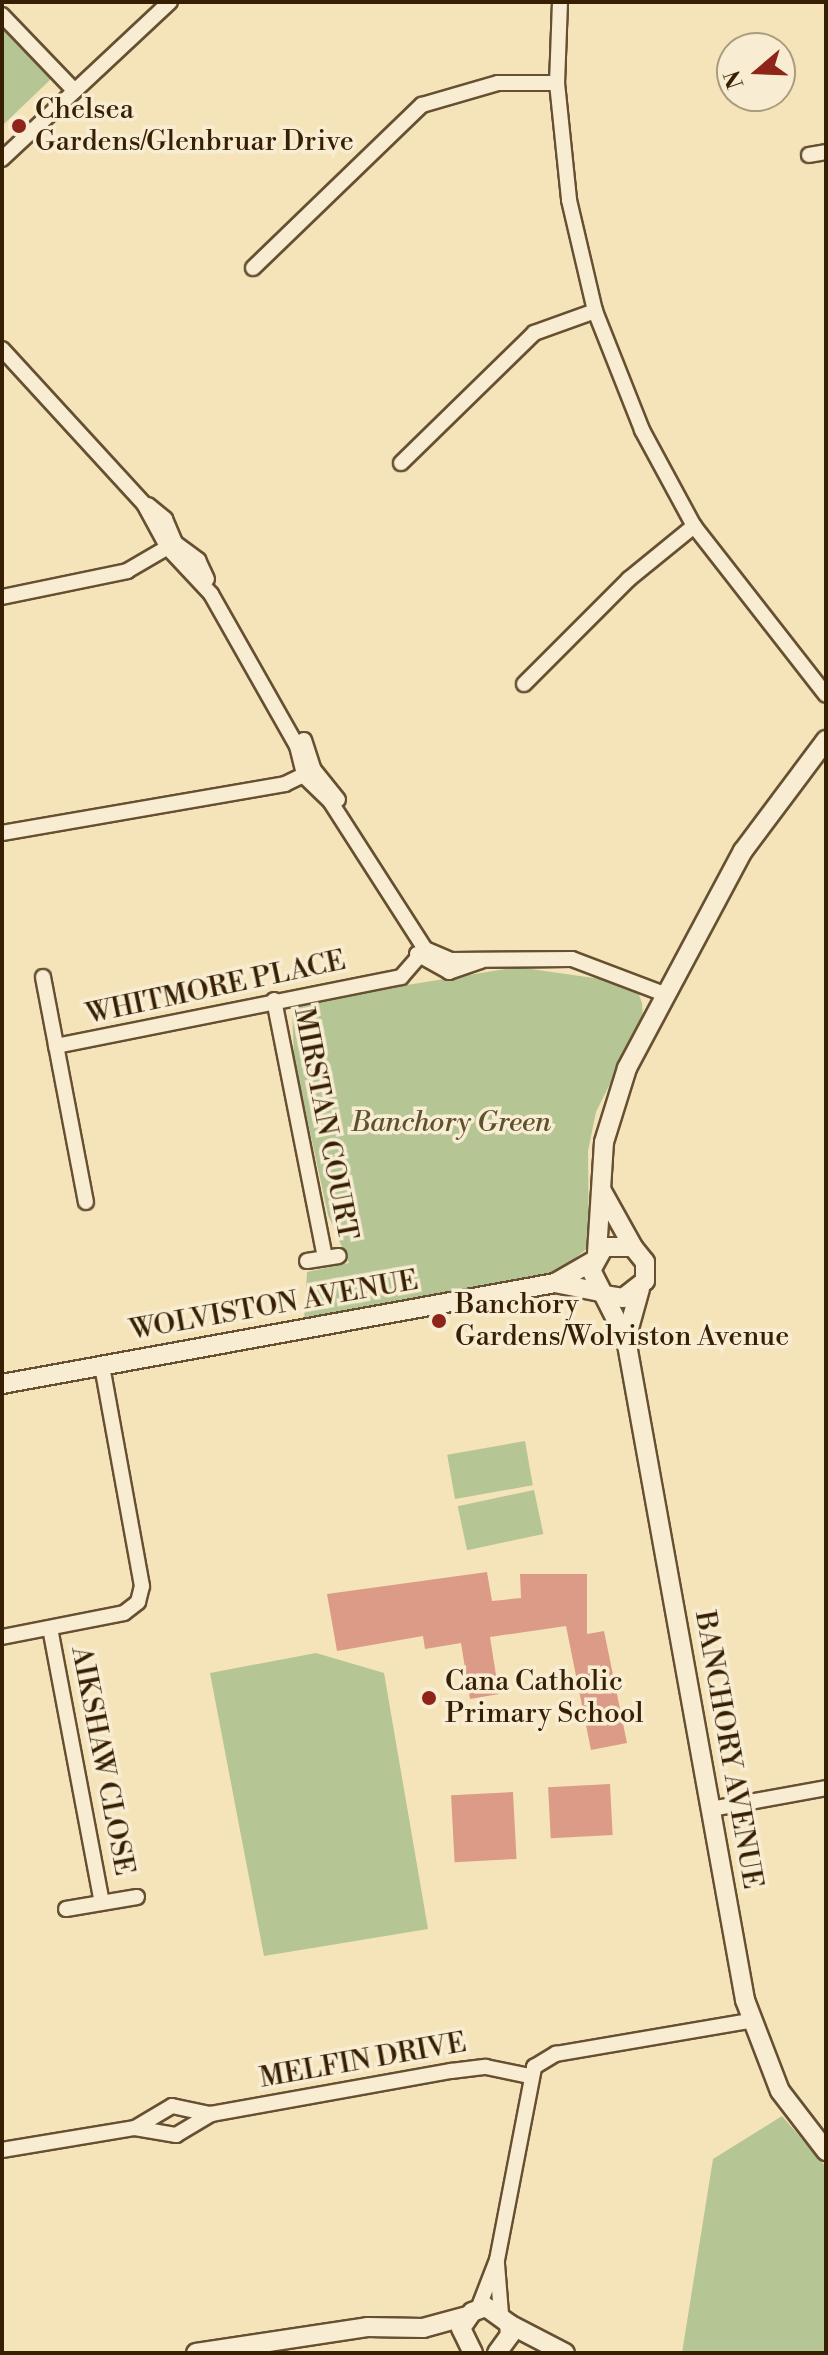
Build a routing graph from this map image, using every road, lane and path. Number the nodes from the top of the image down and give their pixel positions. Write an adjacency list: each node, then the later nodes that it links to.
1 (170, 2): 5 (street)
2 (560, 2): 4 (street)
3 (2, 15): 5 (street)
4 (557, 83): 9 (street); 10 (street)
5 (75, 91): 8 (street)
6 (826, 152): 7 (street)
7 (809, 155)
8 (2, 159)
9 (253, 268)
10 (595, 311): 12 (street); 13 (street)
11 (2, 349): 14 (street)
12 (401, 463)
13 (694, 526): 16 (street); 18 (street)
14 (171, 546): 15 (street); 22 (street)
15 (2, 597)
16 (804, 663): 17 (street); 19 (street)
17 (826, 683)
18 (524, 684)
19 (826, 695)
20 (826, 740): 23 (street)
21 (826, 765): 23 (street)
22 (307, 772): 24 (street); 25 (street)
23 (802, 777): 27 (street)
24 (2, 833)
25 (421, 954): 27 (street); 28 (street, WHITMORE PLACE)
26 (43, 977): 29 (street, WHITMORE PLACE)
27 (664, 994): 30 (street)
28 (274, 1000): 29 (street, WHITMORE PLACE); 34 (street, MIRSTAN COURT)
29 (56, 1046): 31 (street, WHITMORE PLACE)
30 (602, 1191): 32 (street); 33 (street)
31 (86, 1202)
32 (633, 1247): 33 (street); 36 (street)
33 (595, 1257): 35 (street, WOLVISTON AVENUE); 37 (street)
34 (307, 1261)
35 (555, 1283): 37 (street, WOLVISTON AVENUE); 39 (street, WOLVISTON AVENUE)
36 (640, 1289): 37 (street); 38 (street, BANCHORY AVENUE)
37 (602, 1293): 38 (street, BANCHORY AVENUE)
38 (626, 1339): 44 (street, BANCHORY AVENUE)
39 (102, 1365): 40 (street, WOLVISTON AVENUE); 41 (street)
40 (2, 1384)
41 (50, 1628): 42 (street); 46 (street, AIKSHAW CLOSE)
42 (2, 1637)
43 (826, 1788): 44 (street)
44 (711, 1809): 48 (street, BANCHORY AVENUE)
45 (137, 1897): 46 (street, AIKSHAW CLOSE)
46 (102, 1902): 47 (street, AIKSHAW CLOSE)
47 (66, 1909)
48 (750, 2021): 49 (street); 53 (street, BANCHORY AVENUE)
49 (530, 2076): 50 (street, MELFIN DRIVE); 54 (street)
50 (211, 2114): 51 (street, MELFIN DRIVE); 51 (street, MELFIN DRIVE)
51 (135, 2128): 52 (street, MELFIN DRIVE)
52 (2, 2150)
53 (826, 2151)
54 (497, 2260): 55 (street); 56 (street)
55 (472, 2312): 56 (street); 57 (street); 58 (street)
56 (505, 2319): 59 (street); 61 (street)
57 (423, 2328): 58 (street); 60 (street)
58 (470, 2350)
59 (556, 2350): 61 (street)
60 (216, 2351): 62 (street)
61 (500, 2351)
62 (196, 2353)

